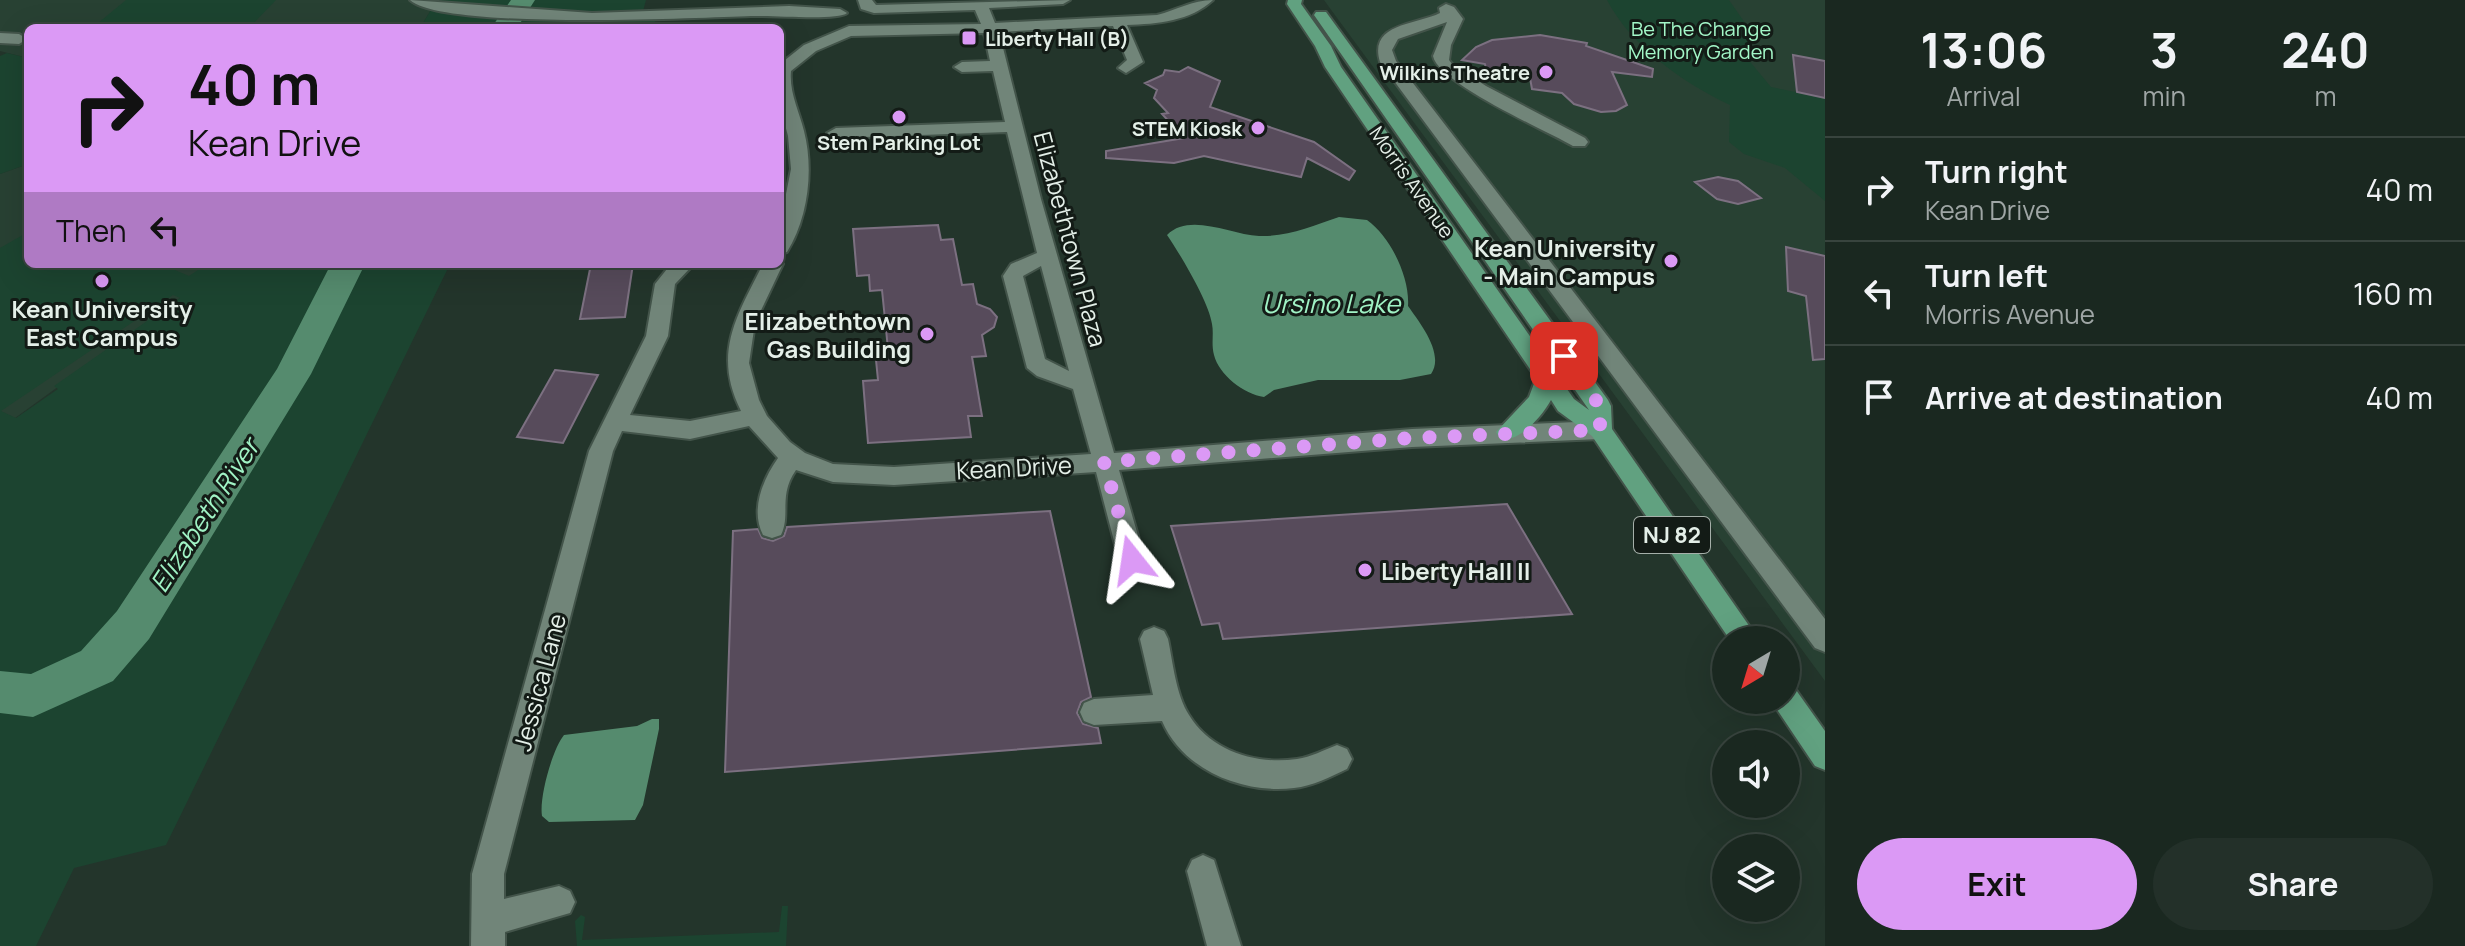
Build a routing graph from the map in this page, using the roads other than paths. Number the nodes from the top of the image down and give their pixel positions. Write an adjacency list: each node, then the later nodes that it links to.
1 (417, 0): 11 (street)
2 (865, 0): 9 (street)
3 (1063, 0): 8 (street)
4 (1206, 0): 12 (street)
5 (1295, 0): 29 (main road, Morris Avenue / NJ 82)
6 (1307, 0): 33 (main road, Morris Avenue / NJ 82)
7 (936, 3): 8 (street); 9 (street)
8 (978, 3): 13 (street, Elizabethtown Plaza)
9 (898, 4)
10 (1444, 5): 24 (street); 41 (street)
11 (841, 7): 14 (street)
12 (1119, 23): 13 (street); 20 (street)
13 (990, 28): 14 (street); 17 (street, Elizabethtown Plaza)
14 (849, 31): 19 (street)
15 (0, 38): 16 (street)
16 (19, 39)
17 (999, 66): 18 (street); 22 (street, Elizabethtown Plaza)
18 (962, 67)
19 (784, 68)
20 (1126, 68)
21 (784, 99): 25 (street)
22 (1013, 127): 23 (street); 26 (street, Elizabethtown Plaza)
23 (836, 133)
24 (1579, 142)
25 (784, 238)
26 (1049, 255): 30 (street, Elizabethtown Plaza); 30 (street)
27 (679, 268): 32 (street, Jessica Lane)
28 (771, 268): 31 (street, Kean Drive)
29 (1547, 377): 33 (main road, Morris Avenue / NJ 82); 34 (main road)
30 (1083, 384): 36 (street, Elizabethtown Plaza)
31 (756, 416): 32 (street); 35 (street, Kean Drive)
32 (615, 422): 49 (street, Jessica Lane)
33 (1600, 430): 34 (street, Kean Drive); 39 (main road, Morris Avenue / NJ 82)
34 (1508, 432): 36 (street, Kean Drive)
35 (793, 456): 36 (street, Kean Drive); 37 (street)
36 (1104, 462): 38 (street, Elizabethtown Plaza)
37 (772, 528)
38 (1132, 560)
39 (1735, 626)
40 (1154, 639): 42 (street)
41 (1825, 640)
42 (1172, 707): 43 (street); 46 (street)
43 (1094, 712)
44 (1796, 714): 45 (main road)
45 (1825, 756)
46 (1337, 759)
47 (1203, 871): 50 (street)
48 (559, 902): 49 (street)
49 (488, 933)
50 (1224, 946)

